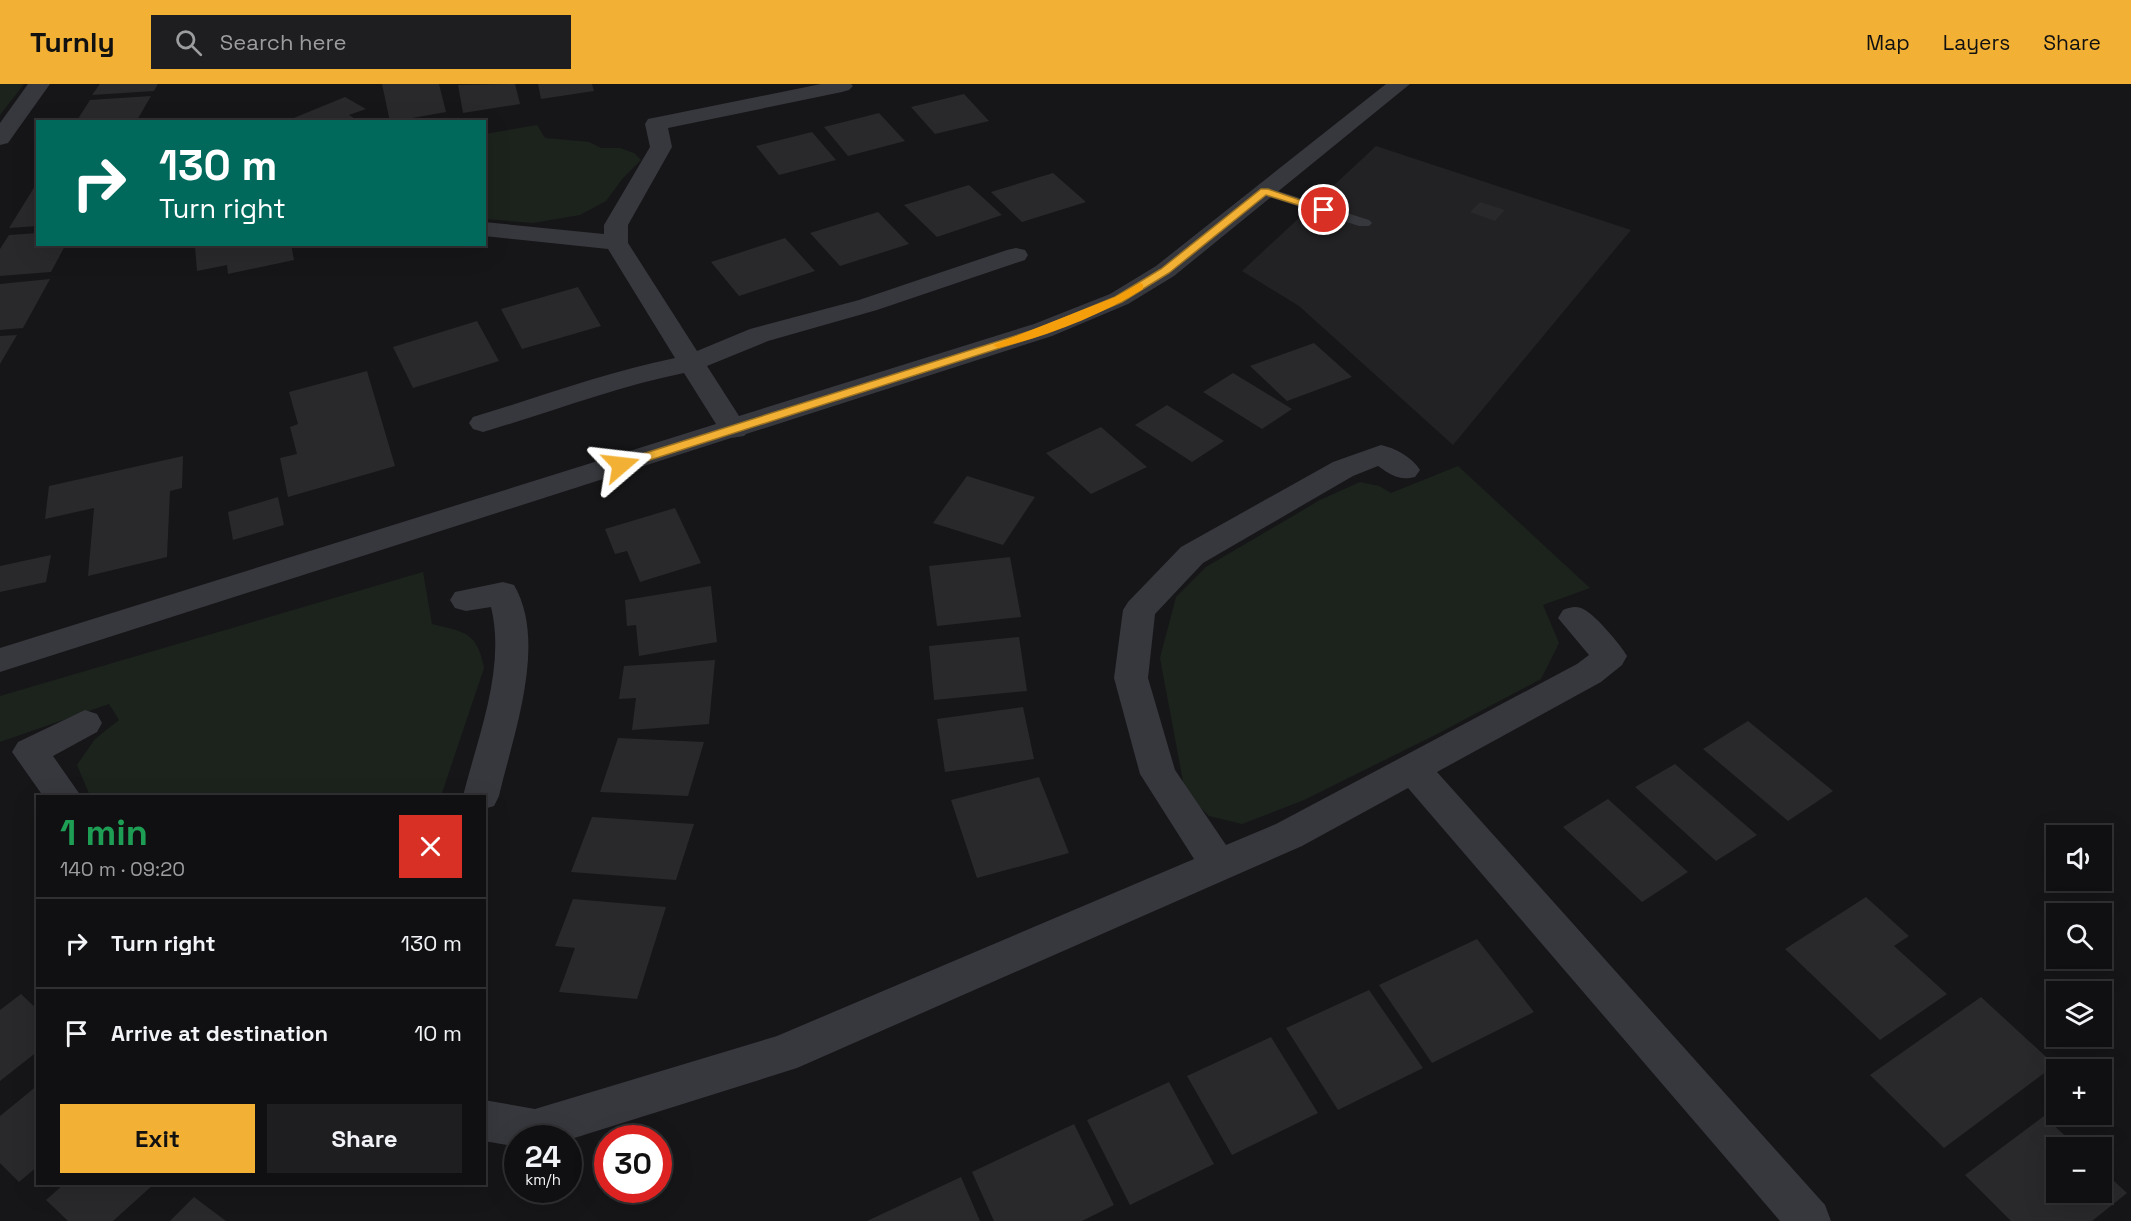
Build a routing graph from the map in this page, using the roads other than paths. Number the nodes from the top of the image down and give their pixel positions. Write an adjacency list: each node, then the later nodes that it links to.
1 (39, 84): 4 (street)
2 (1400, 84): 5 (street)
3 (842, 86): 8 (street)
4 (0, 138)
5 (1265, 191): 6 (lane); 12 (street)
6 (1364, 223)
7 (486, 229): 8 (street)
8 (616, 243): 10 (street)
9 (1017, 255): 10 (street)
10 (692, 363): 11 (street); 12 (street)
11 (483, 423)
12 (734, 430): 16 (street)
13 (1405, 470): 21 (street)
14 (466, 600): 20 (street)
15 (1574, 618): 18 (street)
16 (0, 660)
17 (85, 723): 19 (street)
18 (1412, 768): 21 (street); 23 (street)
19 (62, 795)
20 (481, 795)
21 (1219, 865): 22 (street)
22 (486, 1120)
23 (1809, 1221)

